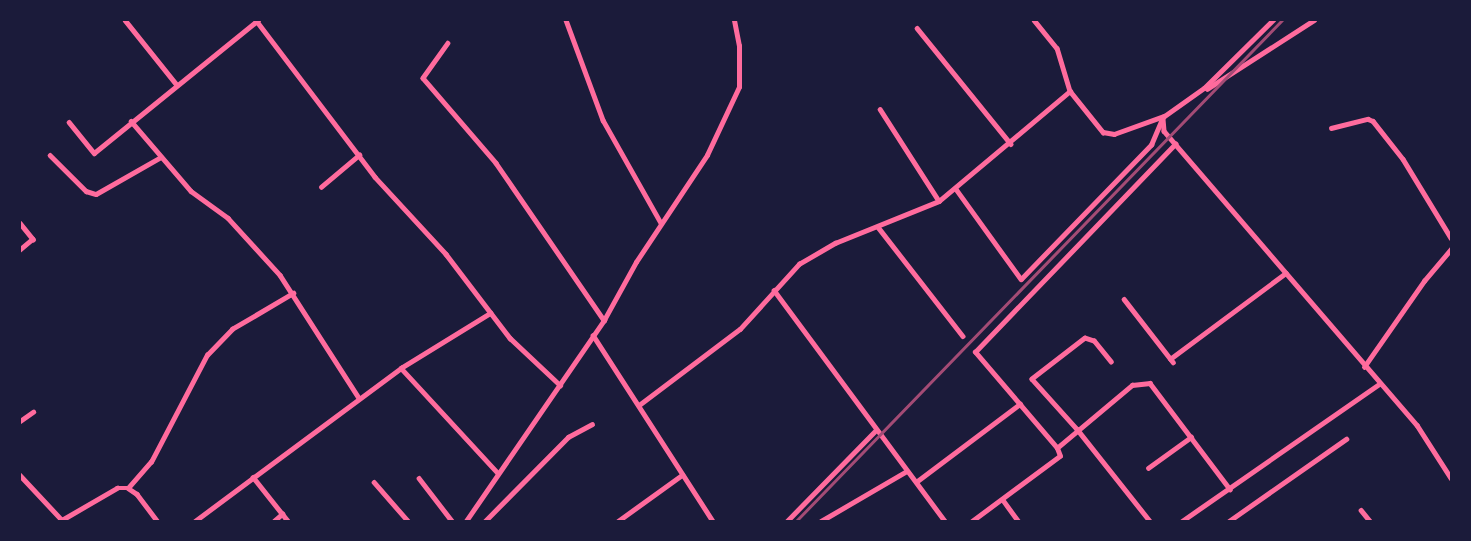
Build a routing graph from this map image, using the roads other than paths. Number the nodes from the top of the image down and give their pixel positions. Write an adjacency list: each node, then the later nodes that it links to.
1 (125, 20): 10 (street)
2 (566, 20): 26 (street)
3 (734, 20): 26 (street)
4 (1034, 20): 11 (street)
5 (1273, 20): 13 (street)
6 (1314, 20): 13 (street)
7 (257, 21): 10 (street); 20 (street)
8 (917, 28): 17 (street)
9 (448, 43): 36 (street)
10 (177, 85): 15 (street)
11 (1070, 91): 13 (street); 17 (street)
12 (880, 109): 24 (street)
13 (1163, 117): 18 (street); 23 (street)
14 (70, 122): 15 (street)
15 (131, 122): 21 (street)
16 (1331, 128): 28 (street)
17 (1011, 144): 23 (street)
18 (1175, 144): 31 (street); 45 (street)
19 (50, 155): 21 (street)
20 (359, 155): 22 (street); 35 (street)
21 (159, 158): 33 (street)
22 (321, 187)
23 (956, 188): 24 (street)
24 (939, 202): 27 (street)
25 (20, 223): 30 (street)
26 (662, 223): 36 (street)
27 (878, 227): 32 (street); 38 (street)
28 (1451, 238)
29 (1451, 249): 40 (street)
30 (20, 250)
31 (1286, 273): 34 (street); 40 (street)
32 (774, 290): 46 (street); 51 (street)
33 (293, 293): 44 (street); 65 (street)
34 (1124, 299)
35 (490, 313): 41 (street); 43 (street)
36 (604, 320): 37 (street)
37 (594, 335): 43 (street); 46 (street)
38 (963, 336)
39 (1111, 362): 50 (street)
40 (1364, 367): 42 (street)
41 (401, 368): 44 (street); 57 (street)
42 (1379, 384): 62 (street); 66 (street)
43 (560, 385): 57 (street)
44 (359, 398): 60 (street)
45 (1020, 404): 54 (street); 64 (street)
46 (639, 405): 59 (street)
47 (33, 412): 48 (street)
48 (20, 421)
49 (592, 424): 78 (street)
50 (1077, 429): 52 (street); 54 (street); 86 (street)
51 (876, 430): 56 (street); 81 (street)
52 (1191, 437): 55 (street); 66 (street)
53 (1346, 439): 88 (street)
54 (1057, 448): 67 (street)
55 (1148, 468)
56 (907, 470): 64 (street); 82 (street)
57 (497, 472): 77 (street)
58 (20, 475): 70 (street)
59 (682, 475): 79 (street); 80 (street)
60 (253, 478): 69 (street); 72 (street)
61 (419, 478): 76 (street)
62 (1451, 478)
63 (374, 482): 75 (street)
64 (916, 482): 83 (street)
65 (128, 488): 70 (street); 71 (street)
66 (1230, 489): 87 (street)
67 (1003, 500): 84 (street); 85 (street)
68 (1360, 510): 89 (street)
69 (282, 514): 73 (street); 74 (street)
70 (61, 520)
71 (157, 521)
72 (195, 521)
73 (274, 521)
74 (288, 521)
75 (408, 521)
76 (452, 521)
77 (466, 521)
78 (485, 521)
79 (618, 521)
80 (713, 521)
81 (787, 521)
82 (821, 521)
83 (944, 521)
84 (972, 521)
85 (1018, 521)
86 (1150, 521)
87 (1182, 521)
88 (1229, 521)
89 (1370, 521)

